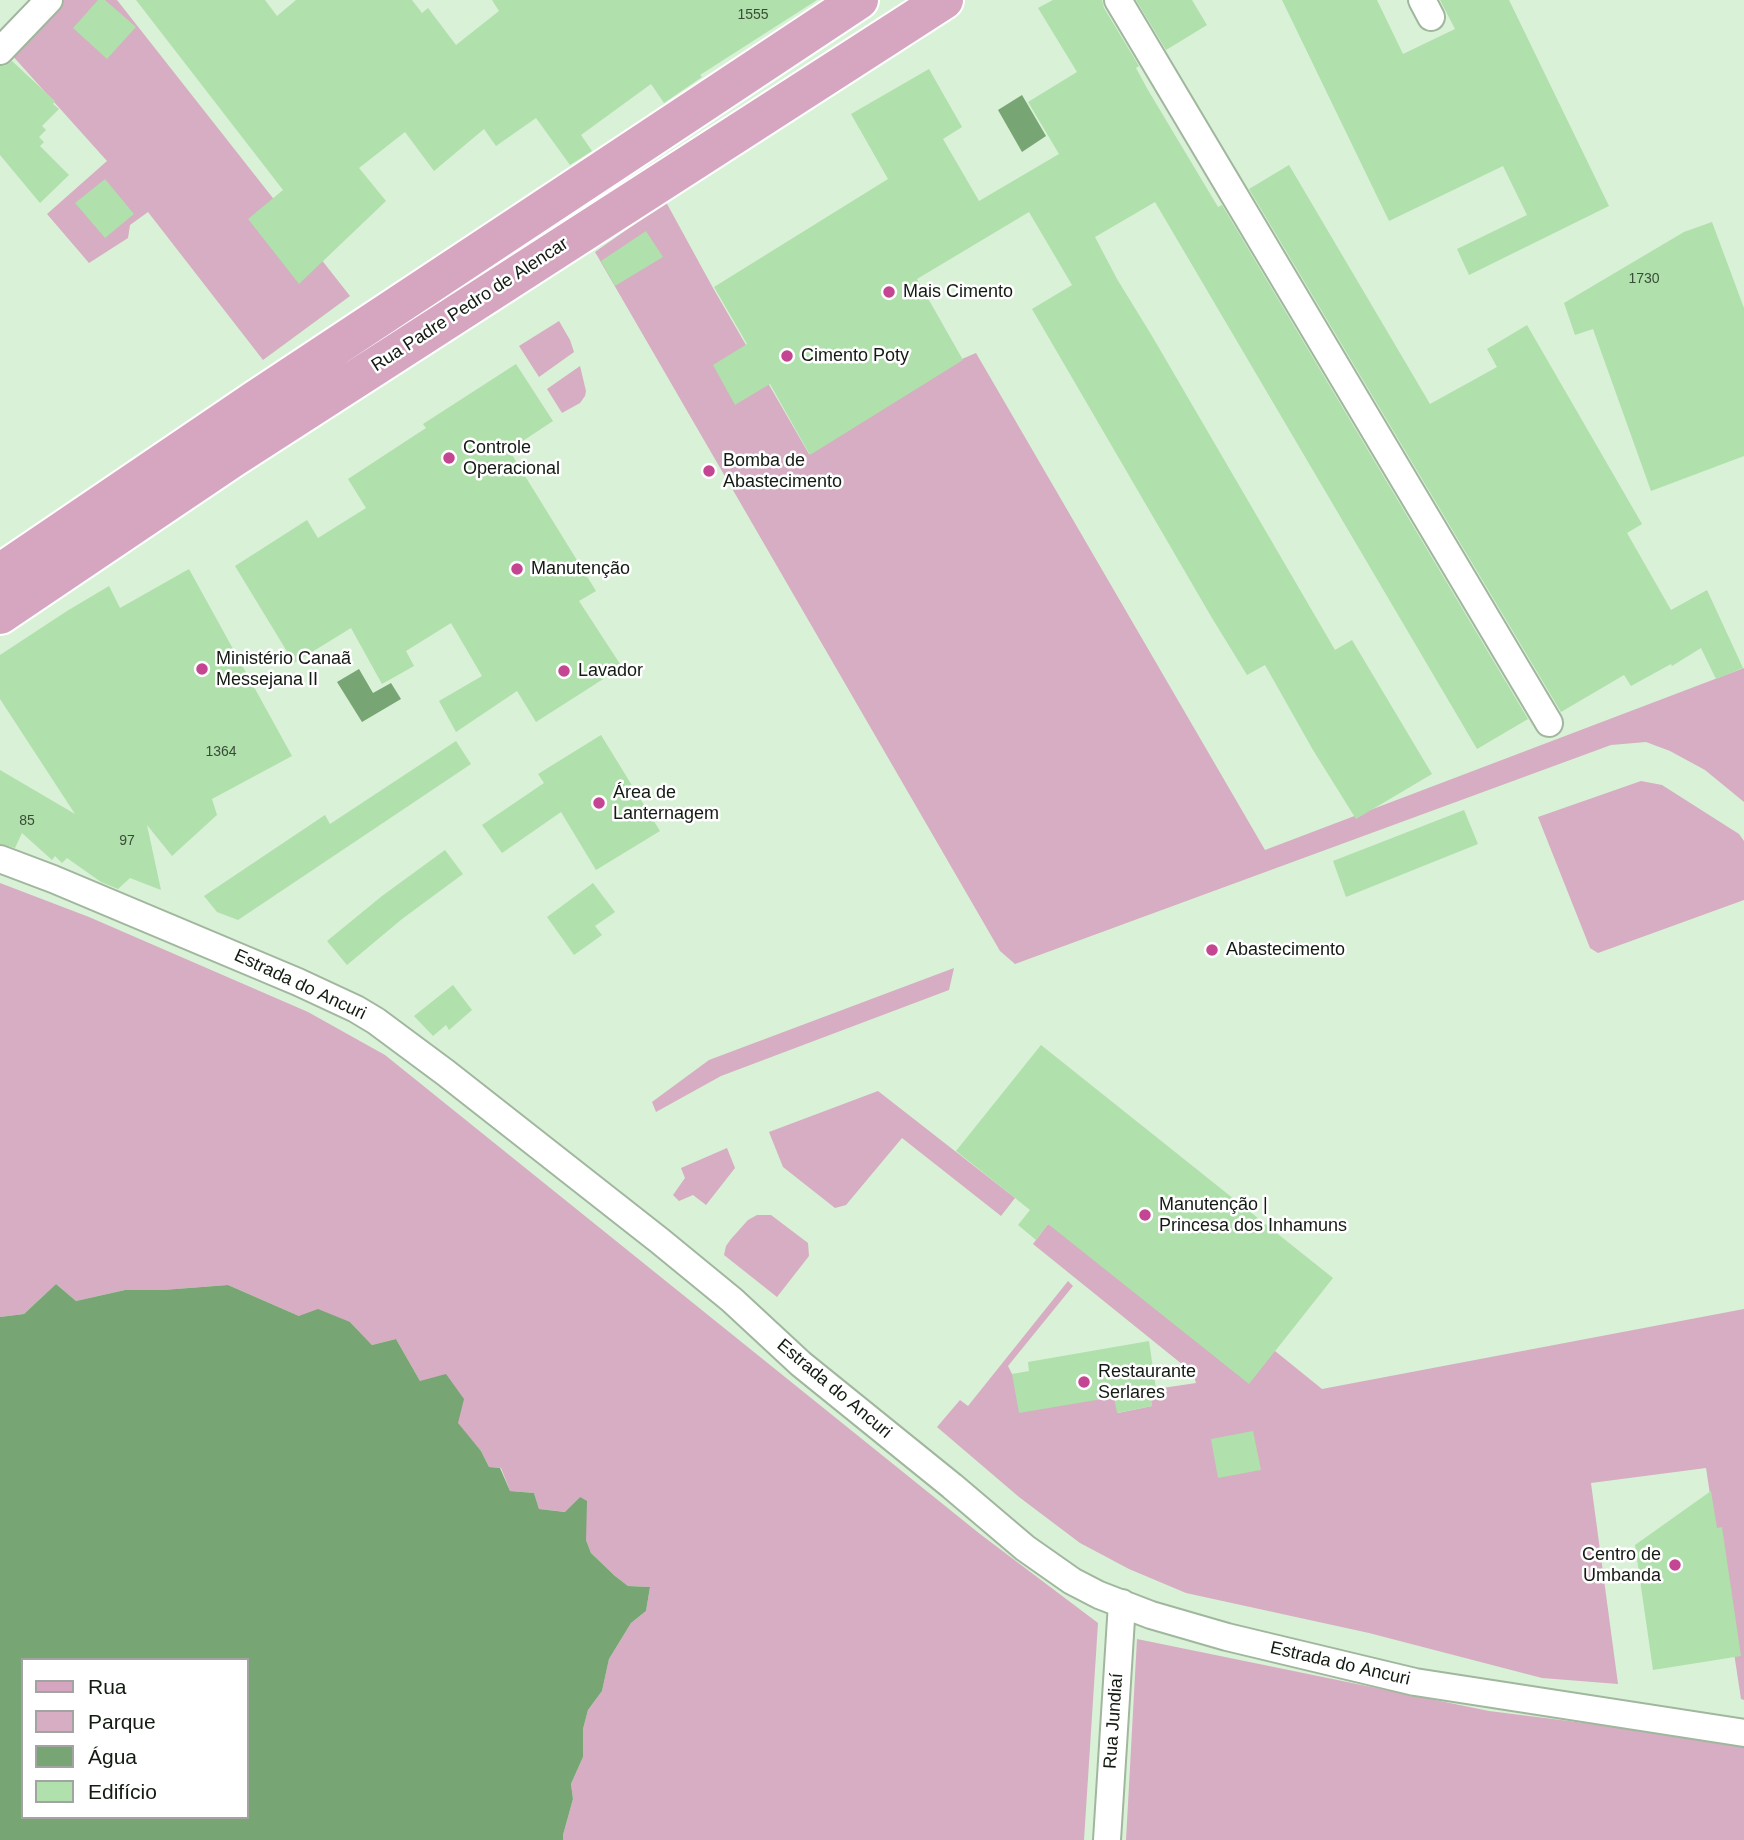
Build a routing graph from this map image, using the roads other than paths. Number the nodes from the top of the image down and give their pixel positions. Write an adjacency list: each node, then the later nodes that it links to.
1 (49, 0): 5 (street)
2 (859, 0): 6 (main road)
3 (944, 0): 7 (main road, Rua Padre Pedro de Alencar)
4 (1118, 0): 10 (street)
5 (0, 51)
6 (502, 237): 7 (main road); 8 (main road)
7 (524, 270): 9 (main road, Rua Padre Pedro de Alencar)
8 (0, 573)
9 (0, 615)
10 (1549, 723)
11 (0, 859): 12 (street, Estrada do Ancuri)
12 (1122, 1603): 13 (street, Estrada do Ancuri); 14 (street, Rua Jundiaí)
13 (1744, 1733)
14 (1107, 1840)

